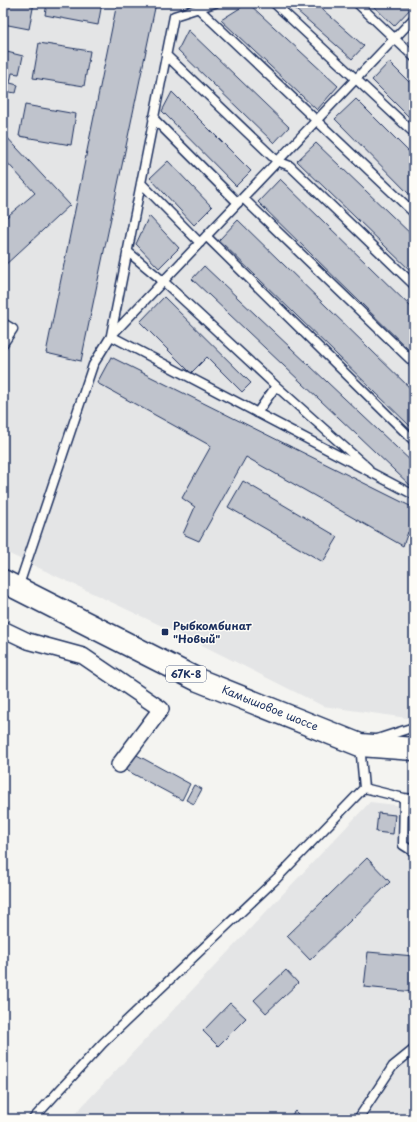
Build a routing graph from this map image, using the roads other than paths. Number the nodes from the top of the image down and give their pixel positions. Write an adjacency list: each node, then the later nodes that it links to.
1 (215, 3): 4 (lane)
2 (274, 3): 9 (lane)
3 (357, 3): 6 (lane)
4 (198, 8): 7 (lane); 11 (lane)
5 (414, 18): 6 (lane)
6 (394, 39): 8 (lane); 9 (lane)
7 (166, 55): 10 (lane); 13 (lane)
8 (414, 57)
9 (356, 79): 11 (lane); 12 (lane)
10 (154, 118): 14 (lane); 15 (lane)
11 (316, 121): 13 (lane); 16 (lane)
12 (414, 133)
13 (277, 161): 15 (lane); 21 (lane)
14 (141, 183): 18 (lane); 19 (lane)
15 (240, 200): 17 (lane); 25 (lane)
16 (414, 213)
17 (206, 236): 18 (lane); 28 (lane)
18 (200, 242): 20 (lane)
19 (127, 251): 20 (lane); 23 (lane)
20 (163, 281): 23 (lane); 26 (lane)
21 (414, 285)
22 (3, 323): 24 (lane)
23 (110, 336): 27 (lane); 31 (lane)
24 (3, 344)
25 (414, 363)
26 (276, 386): 27 (lane); 29 (lane)
27 (257, 413): 29 (lane)
28 (414, 441)
29 (377, 476): 30 (lane)
30 (414, 495)
31 (10, 585): 34 (main road, Камышовое шоссе / 67К-8)
32 (3, 629): 36 (street)
33 (414, 727): 34 (lane)
34 (360, 745): 35 (main road, Камышовое шоссе / 67К-8); 37 (lane)
35 (414, 749)
36 (118, 766)
37 (364, 788): 38 (lane); 42 (lane)
38 (404, 798): 39 (lane); 40 (lane)
39 (414, 799)
40 (414, 852)
41 (414, 1049): 43 (lane)
42 (33, 1119)
43 (358, 1119)

